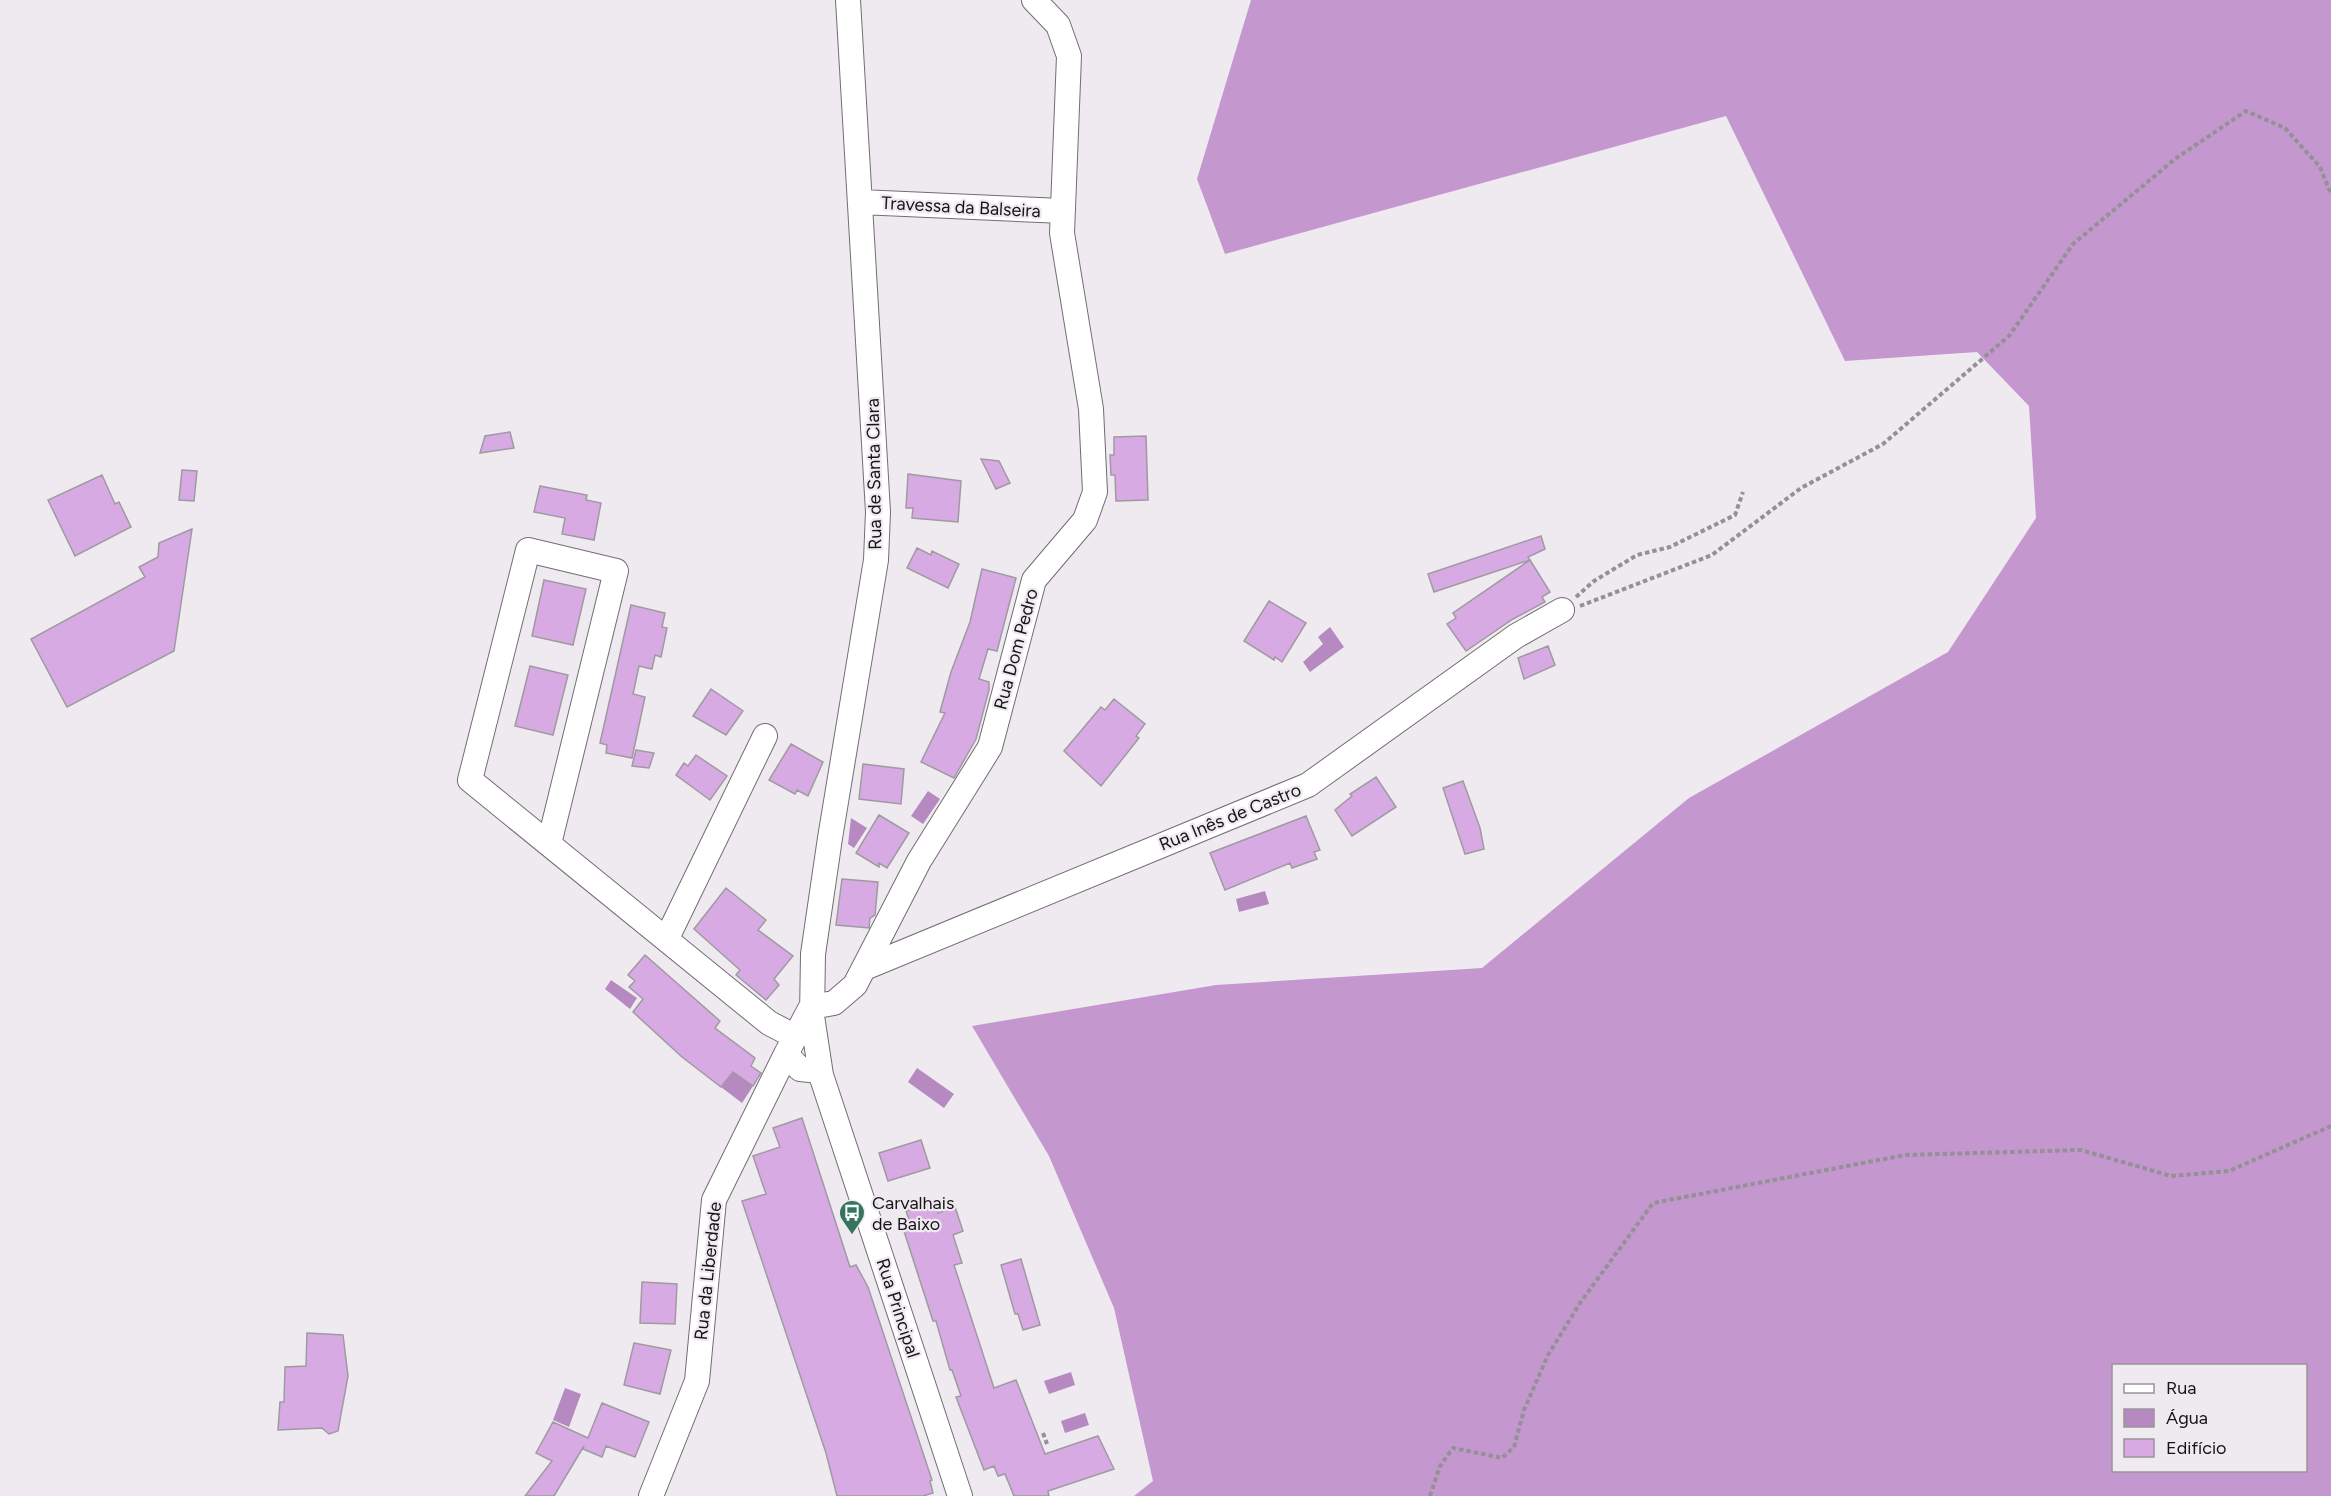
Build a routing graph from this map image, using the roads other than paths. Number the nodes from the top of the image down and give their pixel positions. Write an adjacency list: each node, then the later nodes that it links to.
1 (848, 0): 3 (street, Rua de Santa Clara)
2 (1034, 0): 4 (street, Rua Dom Pedro)
3 (860, 202): 4 (street, Travessa da Balseira); 10 (street, Rua de Santa Clara)
4 (1062, 211): 9 (street, Rua Dom Pedro)
5 (1562, 610): 9 (street, Rua Inês de Castro)
6 (765, 736): 8 (street)
7 (549, 844): 7 (street); 8 (street)
8 (667, 938): 11 (street)
9 (867, 967): 10 (street, Rua Dom Pedro)
10 (812, 1011): 11 (street, Rua da Liberdade); 12 (street, Rua Principal)
11 (790, 1045): 12 (street); 13 (street, Rua da Liberdade)
12 (820, 1071): 14 (street, Rua Principal)
13 (658, 1492)
14 (960, 1496)

